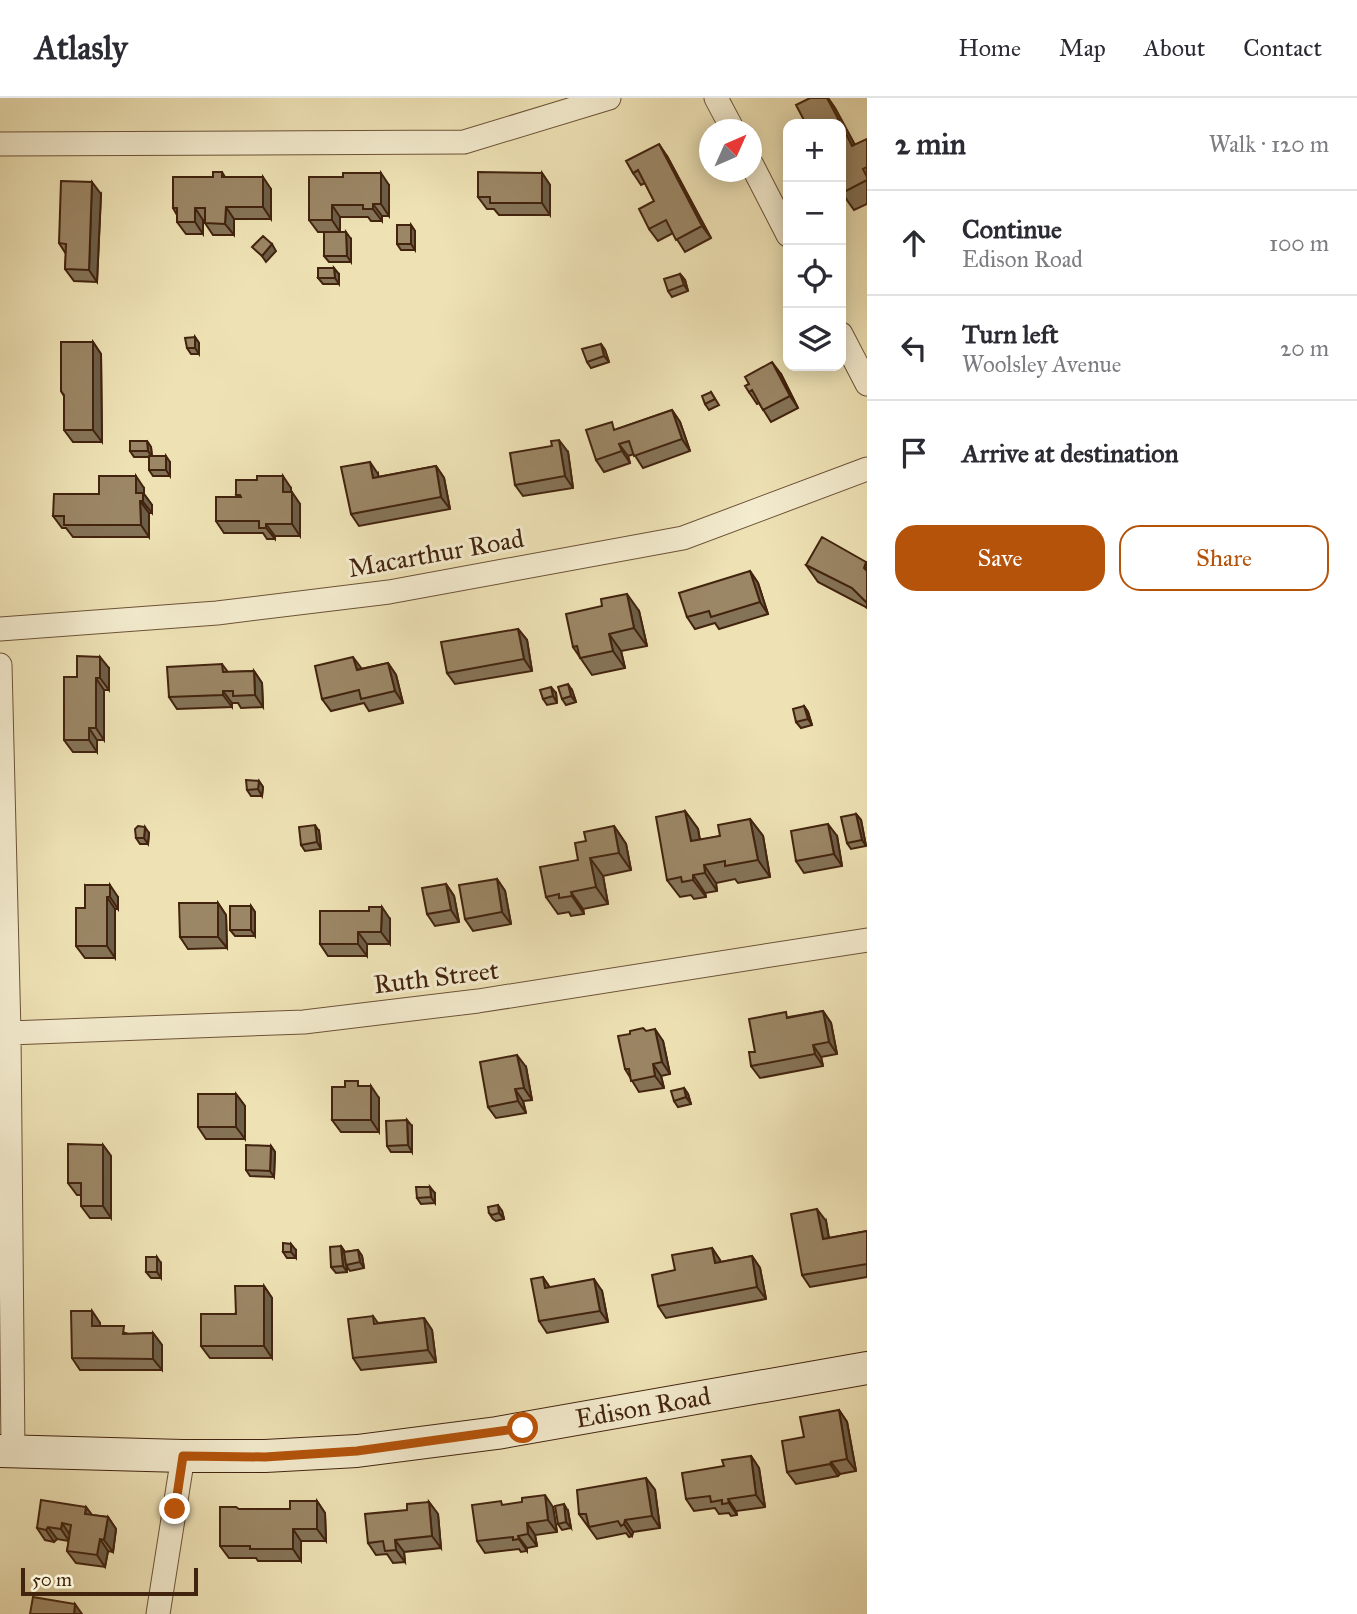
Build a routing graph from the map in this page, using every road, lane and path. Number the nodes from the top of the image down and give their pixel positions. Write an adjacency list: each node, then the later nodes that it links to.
1 (609, 98): 4 (street)
2 (716, 98): 3 (street)
3 (727, 119)
4 (0, 144)
5 (760, 182): 6 (street)
6 (783, 225)
7 (846, 344): 8 (street)
8 (867, 384)
9 (867, 468): 10 (street, Macarthur Road)
10 (0, 629)
11 (0, 665): 13 (street)
12 (867, 940): 13 (street, Ruth Street)
13 (9, 1033): 15 (street)
14 (867, 1368): 16 (street, Edison Road)
15 (6, 1451): 16 (street, Edison Road)
16 (183, 1456): 17 (street)
17 (158, 1614)

